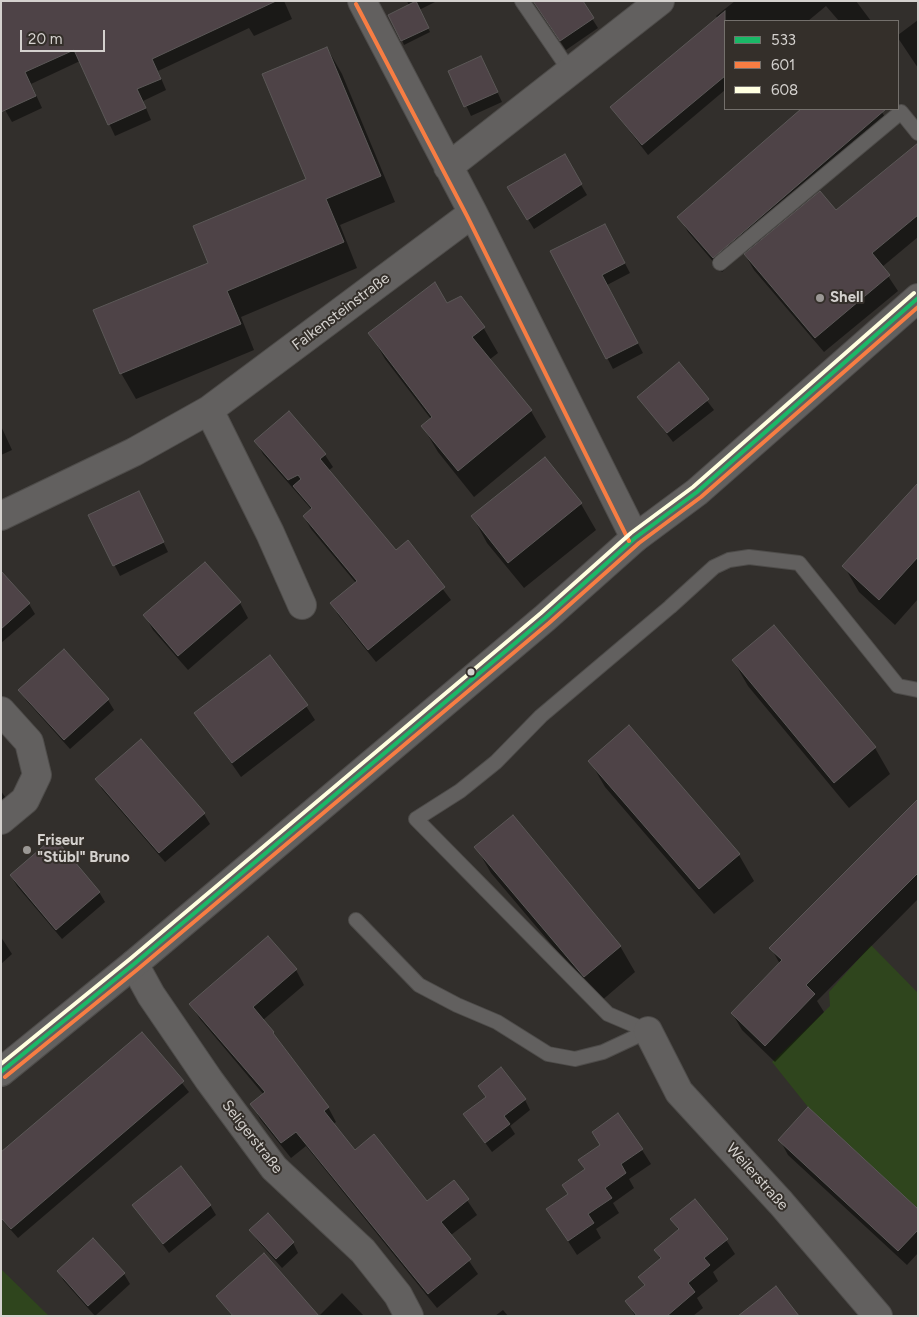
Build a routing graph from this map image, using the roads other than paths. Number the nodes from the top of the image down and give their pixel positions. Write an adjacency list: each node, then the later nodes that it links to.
1 (362, 1): 6 (street)
2 (522, 1): 4 (lane)
3 (660, 1): 4 (street)
4 (570, 72): 6 (street)
5 (918, 133): 8 (lane)
6 (448, 167): 7 (street)
7 (473, 213): 10 (street, Falkensteinstraße); 12 (street)
8 (720, 264)
9 (918, 298): 12 (street)
10 (209, 410): 11 (street, Falkensteinstraße); 13 (street)
11 (1, 516)
12 (635, 538): 18 (street)
13 (302, 605)
14 (918, 690): 19 (lane)
15 (1, 711): 16 (street)
16 (1, 820)
17 (356, 920): 19 (lane)
18 (134, 964): 20 (street); 21 (street, Seligerstraße)
19 (648, 1031): 22 (street, Weilerstraße)
20 (1, 1072)
21 (409, 1316)
22 (878, 1316)

